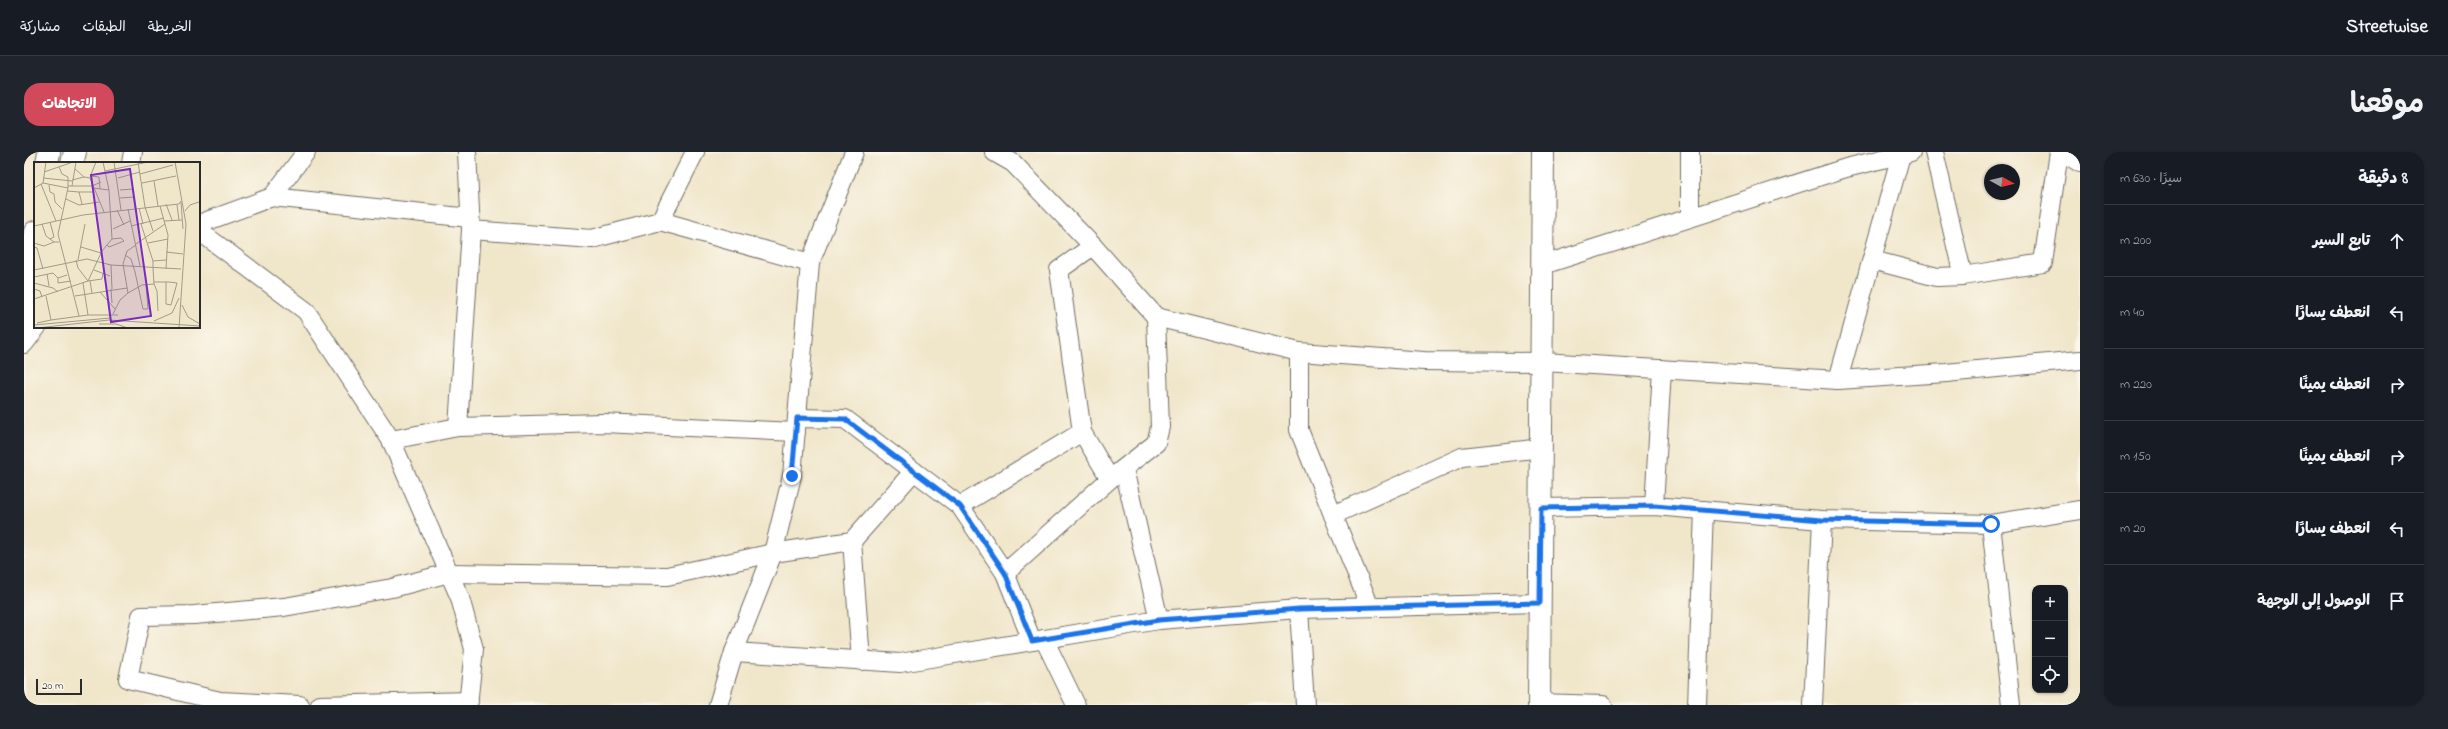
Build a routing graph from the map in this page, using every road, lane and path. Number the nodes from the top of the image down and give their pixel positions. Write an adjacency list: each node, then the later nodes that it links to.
1 (49, 152): 15 (main road)
2 (75, 152): 16 (main road)
3 (133, 152): 17 (street)
4 (306, 152): 19 (street)
5 (467, 152): 23 (street)
6 (695, 152): 21 (street)
7 (854, 152): 28 (street)
8 (994, 152): 26 (street)
9 (1543, 152): 29 (main road)
10 (1690, 152): 20 (street)
11 (1934, 152): 30 (street)
12 (2061, 152): 18 (street); 30 (street)
13 (1906, 154): 14 (street); 27 (street)
14 (1849, 160): 20 (street)
15 (47, 162)
16 (72, 162)
17 (131, 162)
18 (2080, 163)
19 (272, 197): 22 (street); 23 (street)
20 (1690, 218): 29 (street)
21 (660, 221): 23 (street); 28 (street)
22 (200, 224)
23 (471, 224): 43 (street)
24 (200, 232): 45 (street)
25 (34, 238): 32 (main road)
26 (1093, 246): 33 (street); 44 (street)
27 (1872, 260): 30 (street); 41 (street)
28 (810, 263): 42 (street)
29 (1543, 265): 39 (main road)
30 (1963, 276)
31 (34, 292): 34 (main road)
32 (24, 294)
33 (1156, 317): 37 (street); 48 (street)
34 (24, 323)
35 (36, 328): 36 (street)
36 (24, 344)
37 (1300, 352): 39 (street); 54 (street)
38 (2080, 360): 41 (street)
39 (1543, 362): 40 (street); 46 (main road)
40 (1662, 369): 41 (street); 50 (street)
41 (1838, 380)
42 (796, 425): 43 (street); 47 (street); 58 (street)
43 (458, 427): 45 (street)
44 (1082, 432): 48 (street); 49 (street)
45 (391, 440): 59 (street)
46 (1542, 448): 51 (main road); 54 (street)
47 (914, 471): 49 (street); 57 (street)
48 (1117, 474): 60 (street); 64 (street)
49 (960, 506): 60 (street)
50 (1654, 506): 51 (street); 52 (street)
51 (1541, 508): 61 (main road)
52 (1704, 510): 55 (street); 76 (street)
53 (2080, 510): 56 (street)
54 (1333, 515): 62 (street)
55 (1822, 520): 56 (street); 77 (street)
56 (1991, 524): 78 (street)
57 (852, 541): 58 (street); 67 (street)
58 (773, 553): 59 (street); 66 (street)
59 (449, 573): 68 (street); 70 (street)
60 (1005, 573): 65 (street)
61 (1540, 603): 62 (street); 69 (main road)
62 (1370, 607): 63 (street)
63 (1299, 609): 64 (street); 74 (street)
64 (1159, 620): 65 (street)
65 (1038, 640): 67 (street); 73 (street)
66 (734, 652): 67 (street); 72 (street)
67 (861, 661)
68 (468, 703): 71 (street)
69 (1539, 704): 75 (street)
70 (300, 705)
71 (320, 705)
72 (718, 705)
73 (1076, 705)
74 (1305, 705)
75 (1603, 705)
76 (1697, 705)
77 (1812, 705)
78 (2011, 705)

